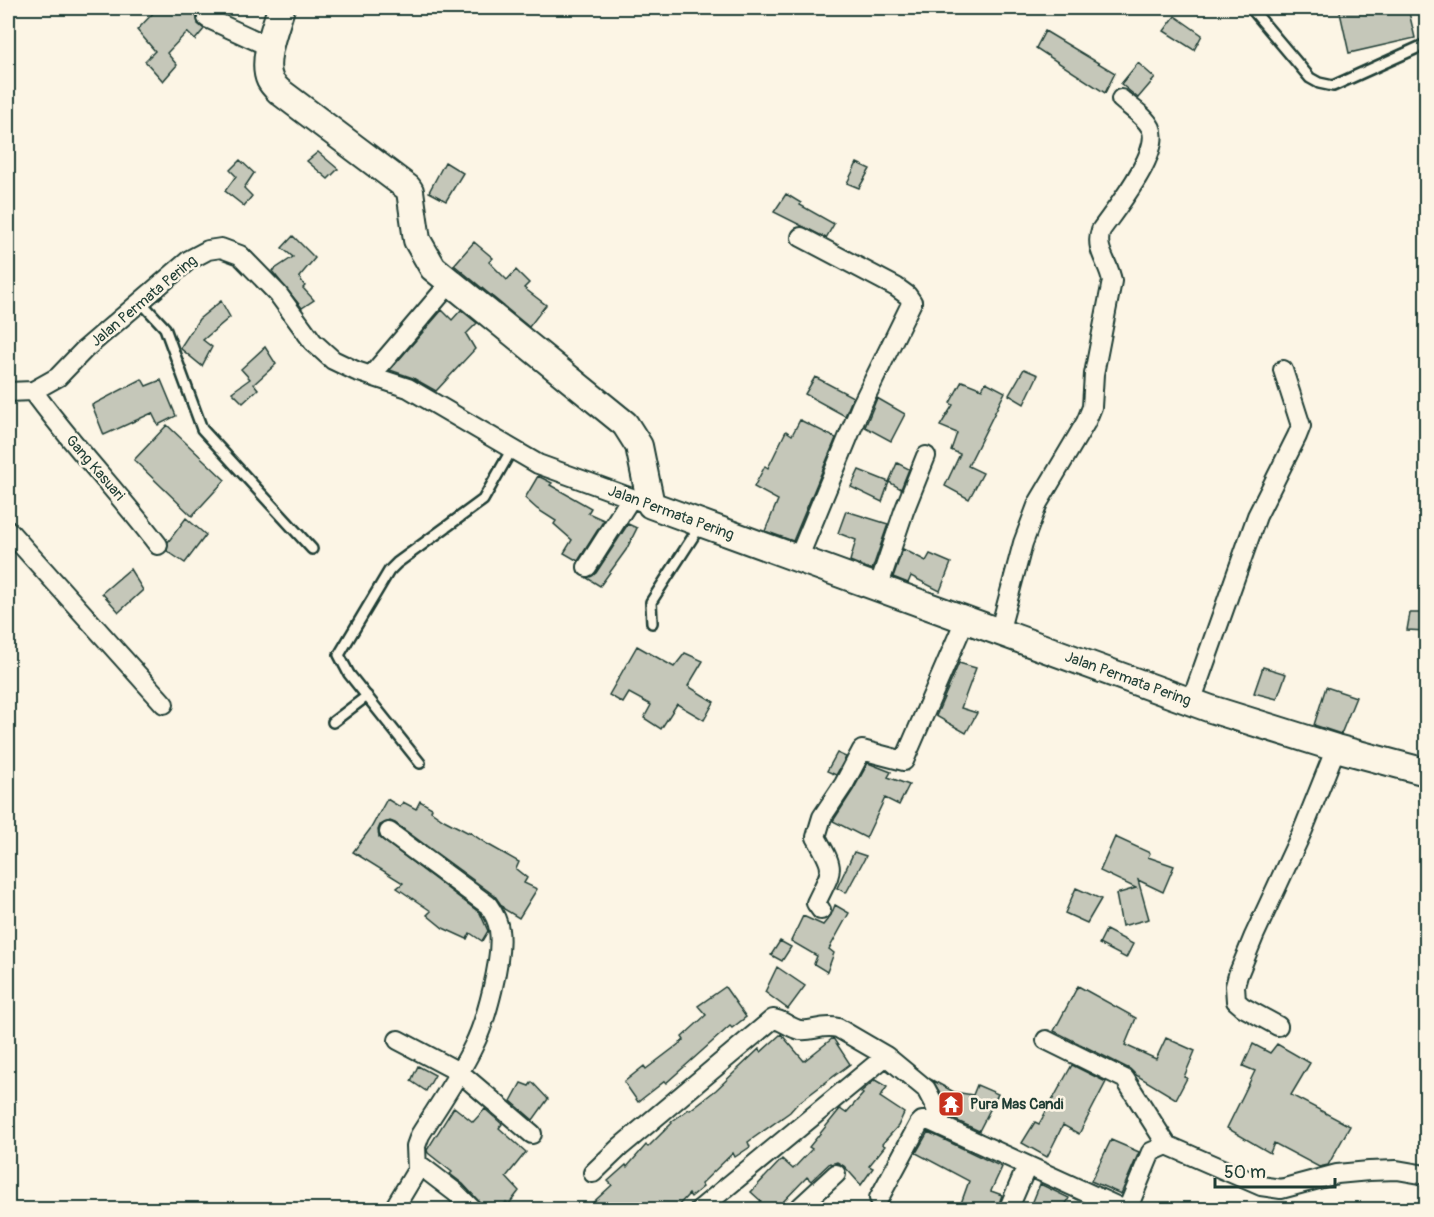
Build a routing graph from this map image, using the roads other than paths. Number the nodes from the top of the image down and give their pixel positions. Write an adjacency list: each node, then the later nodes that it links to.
1 (281, 8): 5 (street)
2 (1251, 8): 4 (lane)
3 (207, 18): 5 (street)
4 (1426, 44)
5 (270, 47): 8 (street)
6 (1121, 99): 26 (street)
7 (801, 237): 21 (street)
8 (451, 282): 11 (street); 16 (street)
9 (141, 302): 11 (street, Jalan Permata Pering); 12 (street, Jalan Permata Pering); 20 (lane)
10 (1283, 370): 28 (street)
11 (371, 376): 14 (street, Jalan Permata Pering)
12 (33, 391): 13 (street, Jalan Permata Pering); 19 (street, Gang Kasuari)
13 (8, 392)
14 (512, 449): 16 (street, Jalan Permata Pering); 27 (lane)
15 (926, 456): 23 (street)
16 (641, 502): 17 (street, Jalan Permata Pering); 22 (street)
17 (701, 524): 21 (street, Jalan Permata Pering); 25 (lane)
18 (8, 530): 29 (street)
19 (158, 545)
20 (312, 549)
21 (798, 559): 23 (street, Jalan Permata Pering)
22 (587, 567)
23 (878, 588): 24 (street, Jalan Permata Pering)
24 (965, 620): 26 (street, Jalan Permata Pering); 35 (street)
25 (652, 623)
26 (999, 633): 28 (street, Jalan Permata Pering)
27 (367, 696): 30 (lane); 32 (lane)
28 (1191, 702): 31 (street, Jalan Permata Pering)
29 (164, 704)
30 (333, 722)
31 (1336, 748): 33 (street, Jalan Permata Pering); 36 (street)
32 (420, 763)
33 (1426, 772)
34 (389, 832): 40 (street)
35 (821, 910)
36 (1278, 1026)
37 (398, 1040): 40 (street)
38 (1046, 1040): 43 (street)
39 (886, 1056): 41 (street); 46 (street); 52 (street)
40 (459, 1072): 42 (street); 44 (street)
41 (942, 1126): 45 (street); 49 (street)
42 (532, 1134)
43 (1167, 1145): 48 (street); 55 (street)
44 (417, 1163): 50 (street); 51 (street)
45 (1027, 1166): 54 (street); 55 (street)
46 (593, 1173)
47 (836, 1174): 53 (street)
48 (1426, 1175)
49 (879, 1198)
50 (393, 1209)
51 (473, 1209)
52 (699, 1209)
53 (797, 1209)
54 (1008, 1209)
55 (1126, 1209)

